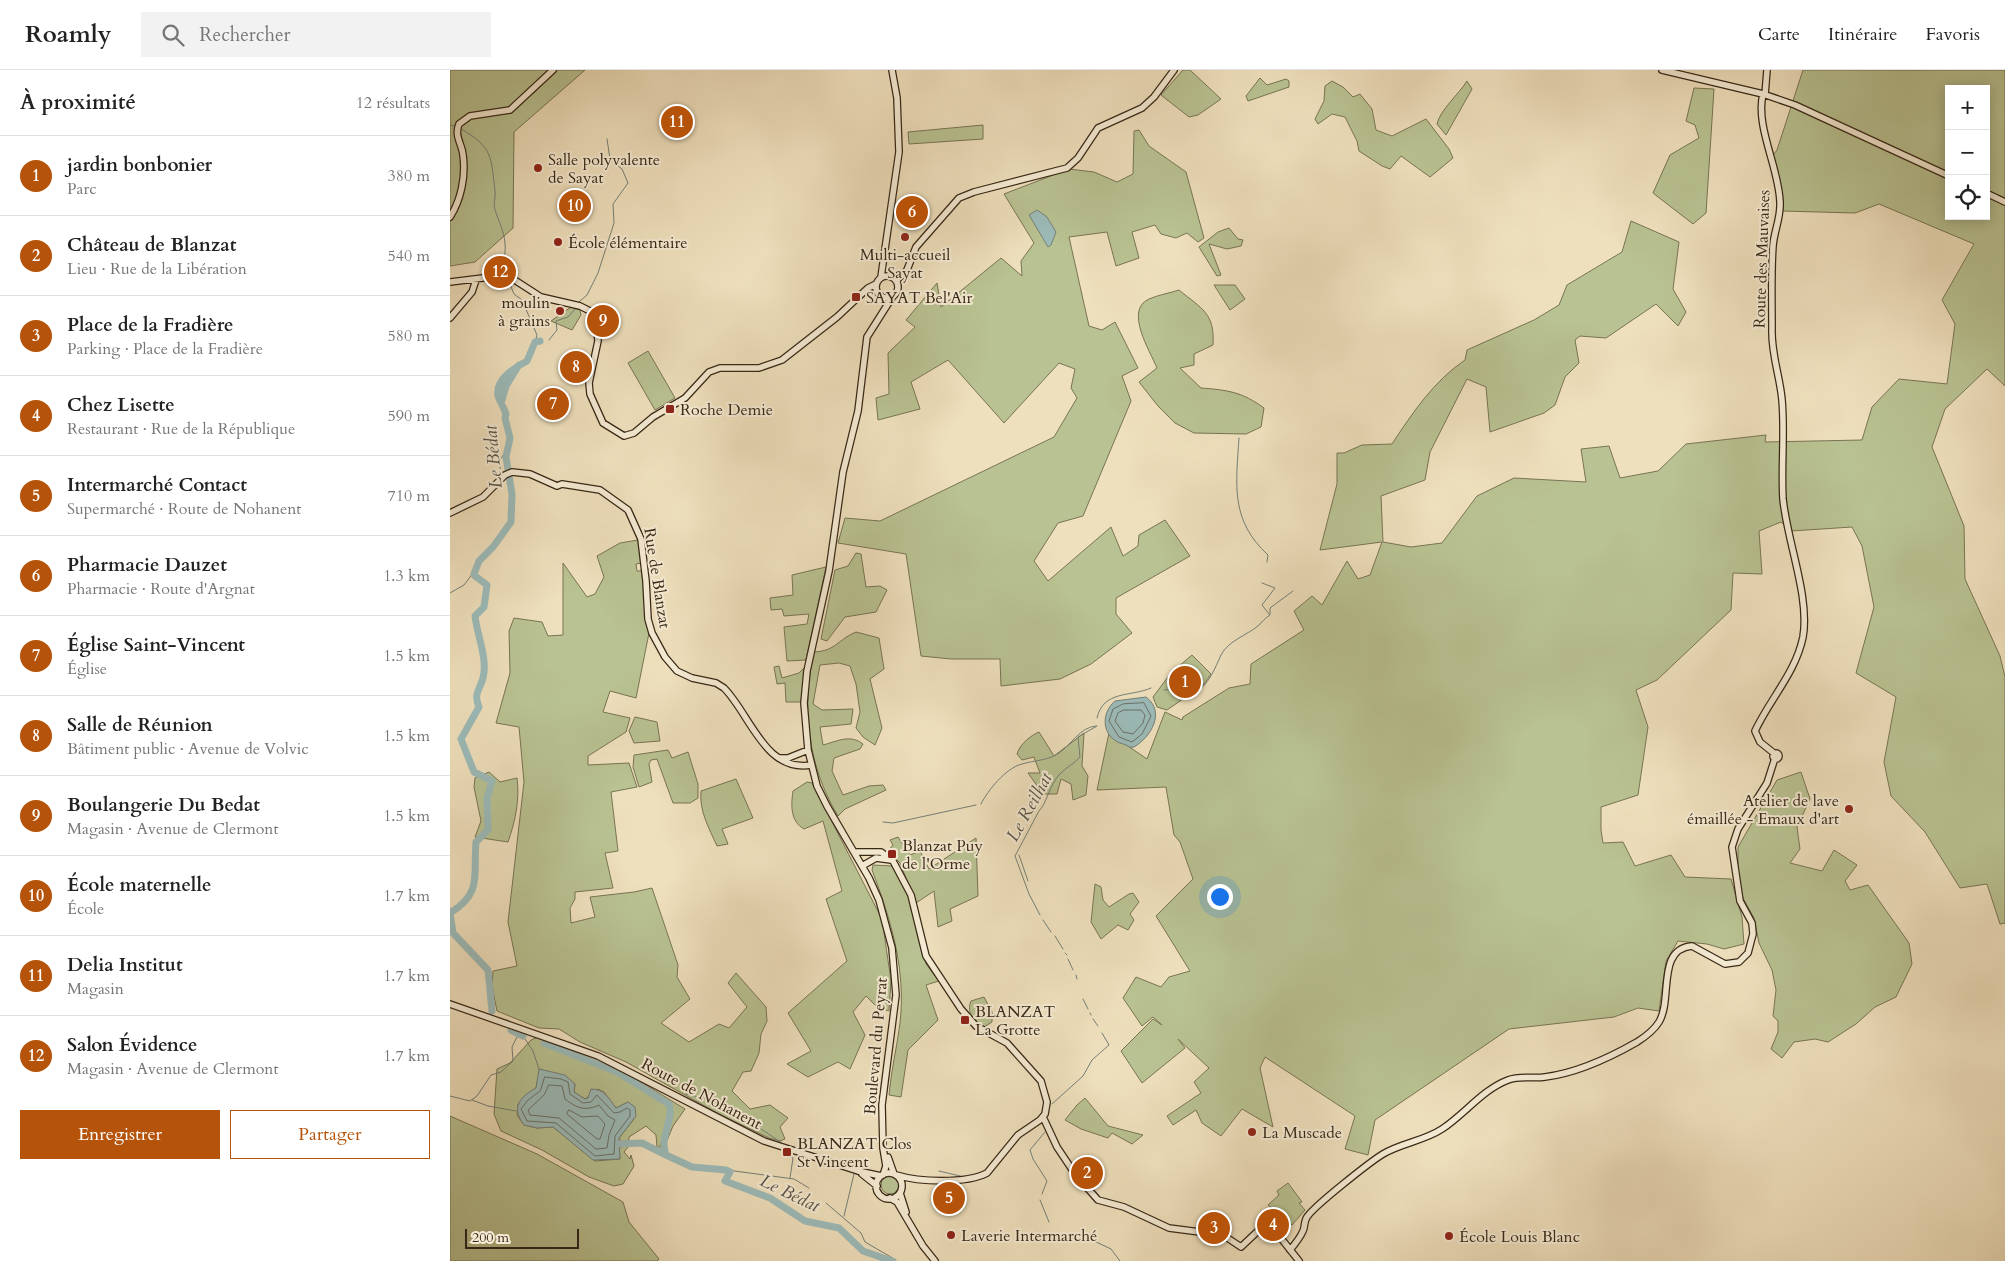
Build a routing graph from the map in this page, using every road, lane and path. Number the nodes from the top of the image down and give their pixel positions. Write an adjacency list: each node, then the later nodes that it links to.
1 (553, 70): 10 (street)
2 (892, 70): 11 (street)
3 (1174, 70): 13 (street)
4 (1662, 70): 6 (street)
5 (1767, 70): 6 (street, Route des Mauvaises)
6 (1764, 95): 7 (street); 37 (street, Route des Mauvaises)
7 (1947, 175)
8 (1990, 195): 9 (street)
9 (2005, 202)
10 (450, 217)
11 (884, 276): 13 (street); 15 (street)
12 (476, 280): 14 (street); 15 (street); 19 (street)
13 (896, 280): 17 (street)
14 (450, 282)
15 (876, 287): 16 (street)
16 (881, 296): 17 (street); 18 (street)
17 (893, 296): 18 (street, Boulevard du Peyrat)
18 (883, 311): 21 (street, Boulevard du Peyrat)
19 (450, 318)
20 (450, 514): 22 (street, Rue de Blanzat)
21 (808, 750): 22 (street); 23 (street, Boulevard du Peyrat)
22 (777, 757): 23 (street, Rue de Blanzat)
23 (811, 765): 24 (street, Boulevard du Peyrat)
24 (854, 852): 25 (street); 26 (street, Boulevard du Peyrat)
25 (893, 861): 26 (street); 28 (street)
26 (862, 866): 29 (street, Boulevard du Peyrat)
27 (450, 1004): 30 (street, Route de Nohanent)
28 (1043, 1117): 33 (street); 37 (street)
29 (882, 1130): 31 (street, Boulevard du Peyrat); 32 (street, Boulevard du Peyrat)
30 (858, 1171): 32 (street, Route de Nohanent); 34 (street, Route de Nohanent)
31 (895, 1174): 32 (street); 33 (street); 35 (street)
32 (882, 1175): 34 (street)
33 (922, 1180): 35 (street)
34 (877, 1186): 36 (street)
35 (901, 1191): 36 (street); 38 (street)
36 (890, 1198): 38 (street)
37 (1290, 1250): 39 (street)
38 (936, 1261)
39 (1299, 1261)

